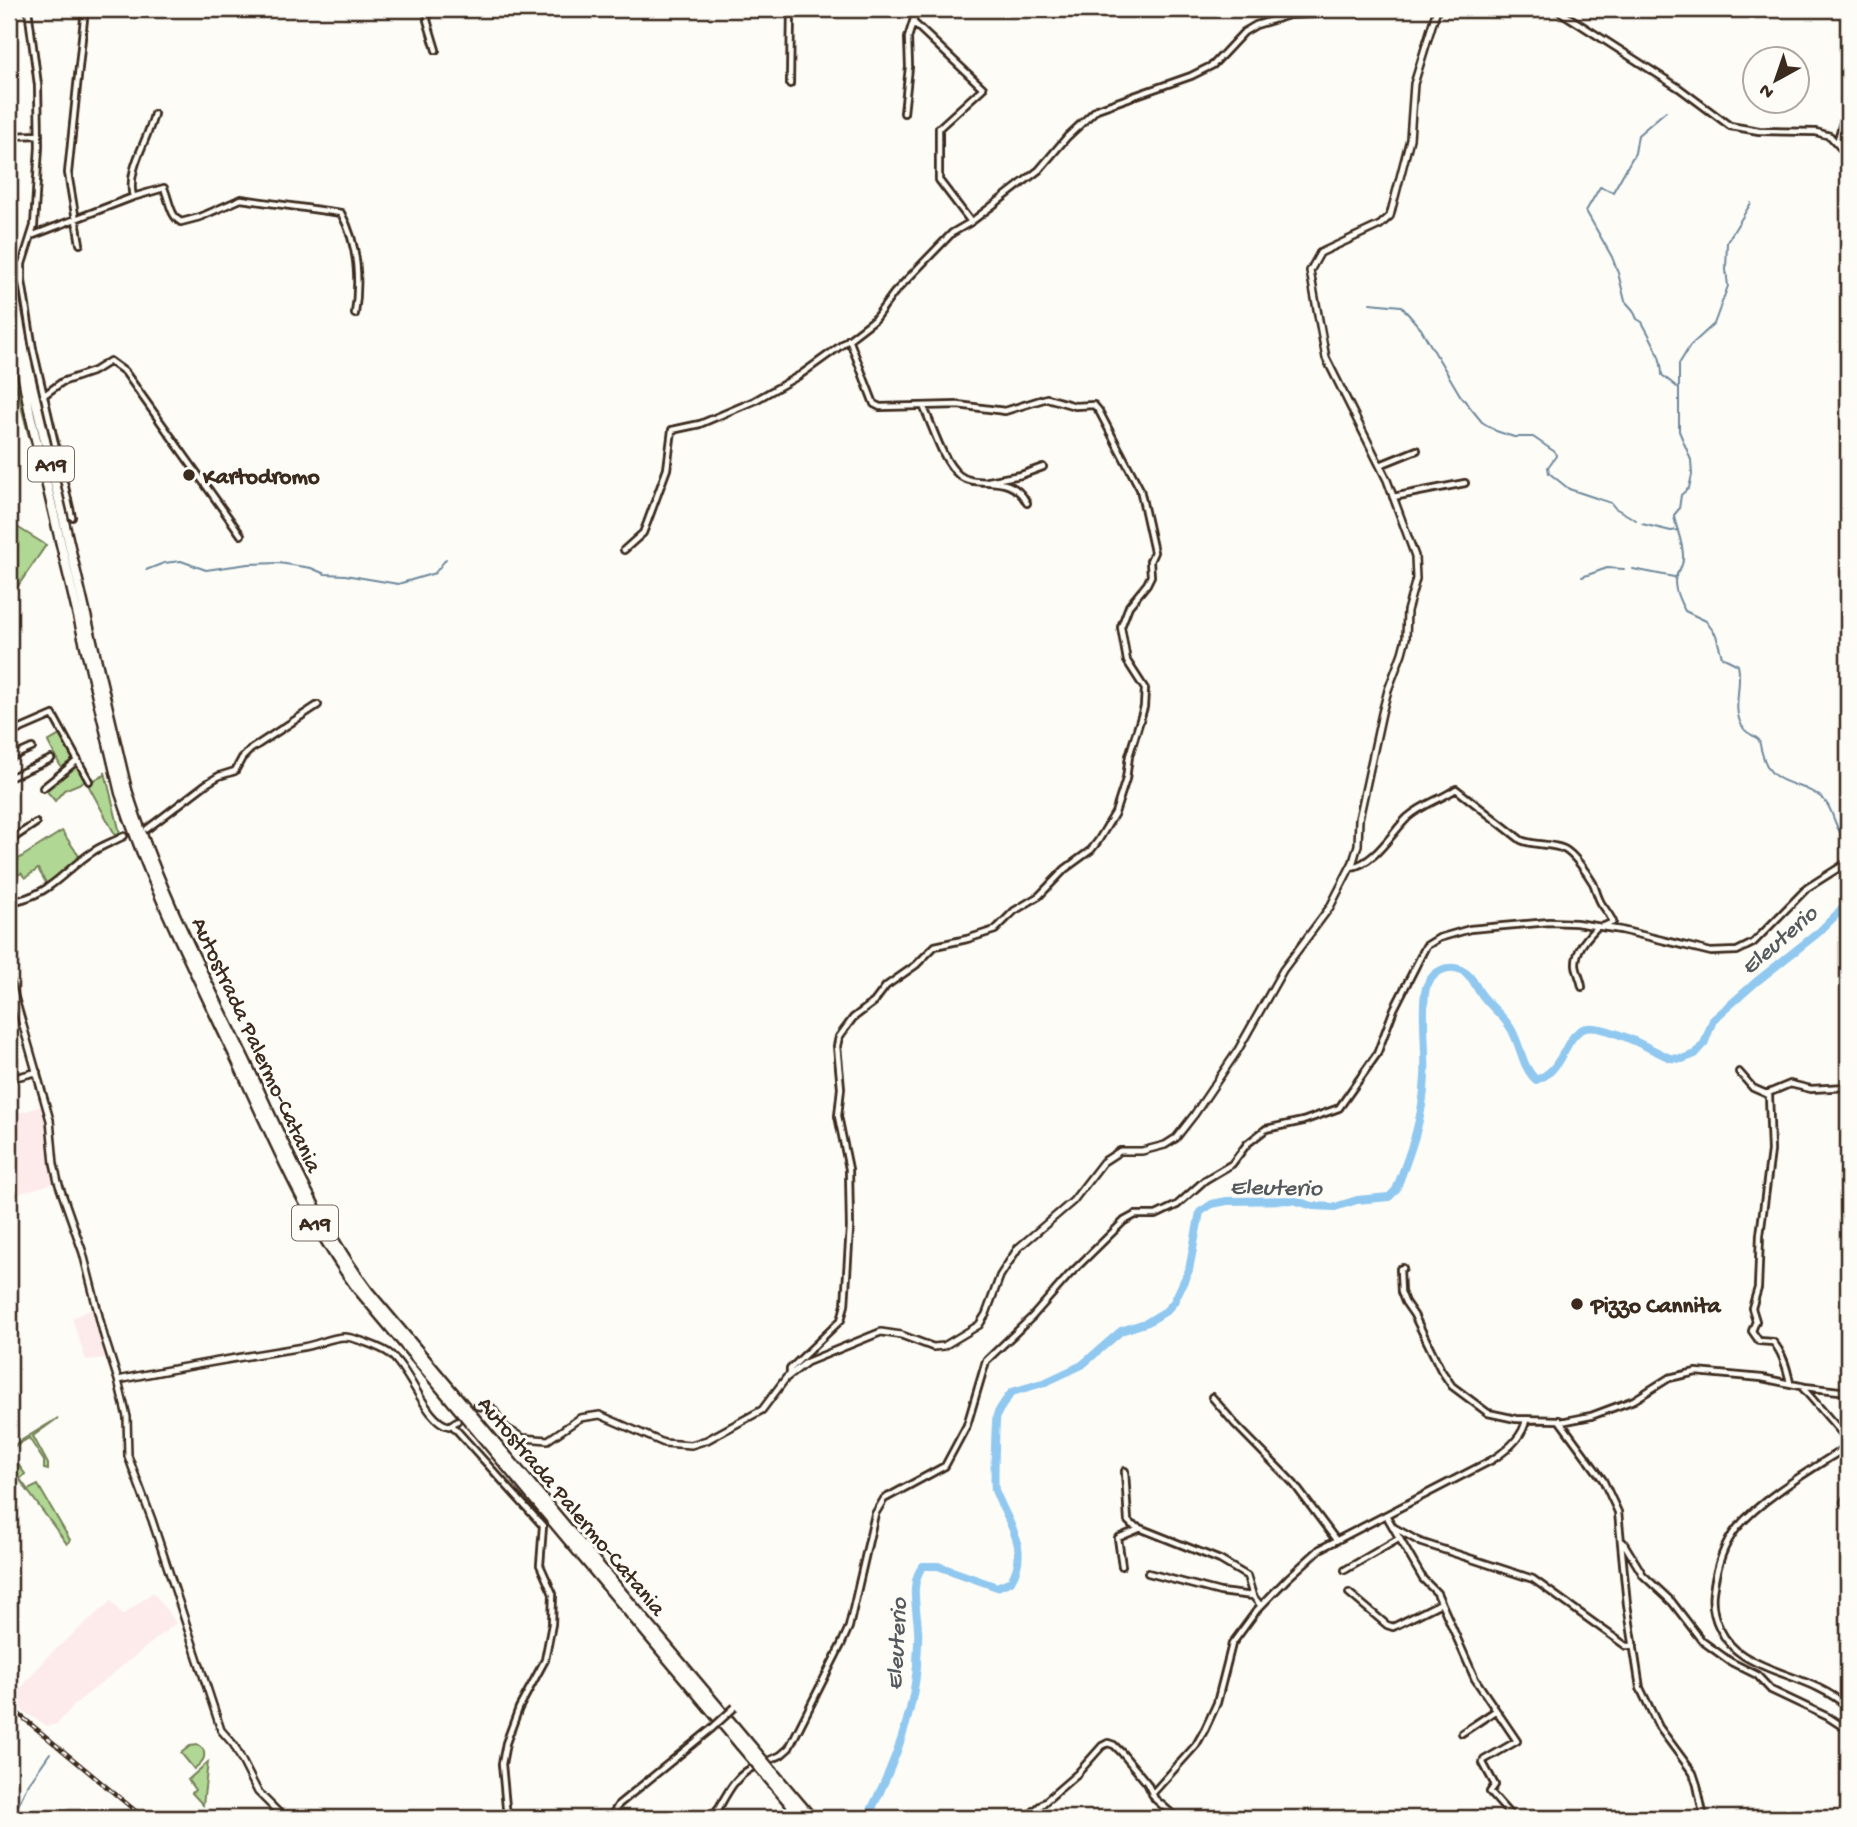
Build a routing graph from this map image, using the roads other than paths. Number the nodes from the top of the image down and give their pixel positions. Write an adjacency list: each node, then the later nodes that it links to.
1 (29, 9): 15 (street)
2 (85, 9): 20 (street)
3 (430, 9): 10 (street)
4 (792, 9): 11 (street)
5 (917, 9): 9 (street)
6 (1330, 9): 21 (street)
7 (1437, 9): 31 (street)
8 (1556, 9): 17 (street)
9 (914, 23): 13 (street); 21 (street)
10 (436, 50)
11 (790, 84)
12 (1848, 104): 17 (street)
13 (904, 113)
14 (154, 114): 19 (street)
15 (39, 135): 16 (street); 23 (street)
16 (11, 136)
17 (1837, 143): 18 (street)
18 (1848, 156)
19 (133, 197): 20 (street); 26 (street)
20 (77, 220): 23 (street); 24 (street)
21 (971, 222): 27 (street)
22 (9, 231): 101 (highway, Autostrada Palermo-Catania / A19)
23 (30, 236): 28 (street)
24 (80, 244)
25 (9, 304): 101 (highway, Autostrada Palermo-Catania / A19)
26 (355, 314)
27 (849, 339): 29 (street); 39 (street)
28 (43, 396): 37 (street); 38 (street)
29 (923, 405): 33 (street); 67 (street)
30 (1417, 450): 31 (street)
31 (1380, 465): 35 (street)
32 (1043, 467): 33 (street)
33 (987, 481): 36 (street)
34 (1465, 483): 35 (street)
35 (1394, 497): 54 (street)
36 (1027, 503)
37 (72, 517)
38 (242, 535)
39 (624, 550)
40 (318, 705): 50 (street)
41 (9, 734): 45 (street)
42 (32, 748): 43 (street)
43 (9, 758)
44 (51, 759): 46 (street)
45 (78, 760): 47 (street); 48 (street)
46 (9, 778)
47 (89, 781)
48 (43, 788)
49 (36, 823): 52 (street)
50 (147, 829)
51 (124, 836): 55 (street)
52 (9, 841)
53 (1848, 862): 56 (street)
54 (1351, 867): 56 (street); 67 (street)
55 (9, 902)
56 (1598, 928): 58 (street); 106 (street)
57 (9, 977): 59 (street)
58 (1582, 987)
59 (37, 1072): 61 (street); 68 (street)
60 (1739, 1072): 63 (street)
61 (9, 1079)
62 (1848, 1087): 63 (street)
63 (1766, 1094): 69 (street)
64 (9, 1183): 65 (street)
65 (9, 1208)
66 (1403, 1268): 74 (street)
67 (790, 1374): 73 (street)
68 (118, 1380): 75 (street); 103 (street)
69 (1790, 1383): 70 (street); 76 (street)
70 (1801, 1386): 71 (street); 77 (street)
71 (1848, 1392)
72 (1212, 1396): 87 (street)
73 (477, 1406)
74 (1526, 1420): 76 (street); 82 (street)
75 (455, 1423): 104 (street)
76 (1561, 1423): 86 (street)
77 (1848, 1440)
78 (1848, 1446): 97 (street)
79 (1125, 1471): 84 (street)
80 (1848, 1495): 81 (street)
81 (1848, 1506)
82 (1386, 1515): 83 (street); 87 (street)
83 (1394, 1527): 85 (street); 95 (street)
84 (1139, 1529): 88 (street); 92 (street)
85 (1399, 1538): 89 (street); 93 (street)
86 (1621, 1539): 95 (street); 99 (street)
87 (1336, 1540): 94 (street)
88 (1122, 1566)
89 (1345, 1570)
90 (1149, 1573): 92 (street)
91 (1349, 1593): 93 (street)
92 (1253, 1596): 94 (street)
93 (1441, 1603): 98 (street)
94 (1261, 1605): 102 (street)
95 (1634, 1646): 112 (street)
96 (735, 1707): 105 (street, bridge)
97 (1848, 1707)
98 (1494, 1711): 100 (street); 111 (street)
99 (1848, 1730)
100 (1462, 1733)
101 (743, 1743): 107 (highway, A19, bridge); 108 (highway, A19, bridge)
102 (1152, 1794): 109 (street); 110 (street)
103 (284, 1818)
104 (507, 1818)
105 (610, 1818)
106 (713, 1818)
107 (802, 1818)
108 (812, 1818)
109 (1026, 1818)
110 (1177, 1818)
111 (1513, 1818)
112 (1704, 1818)

